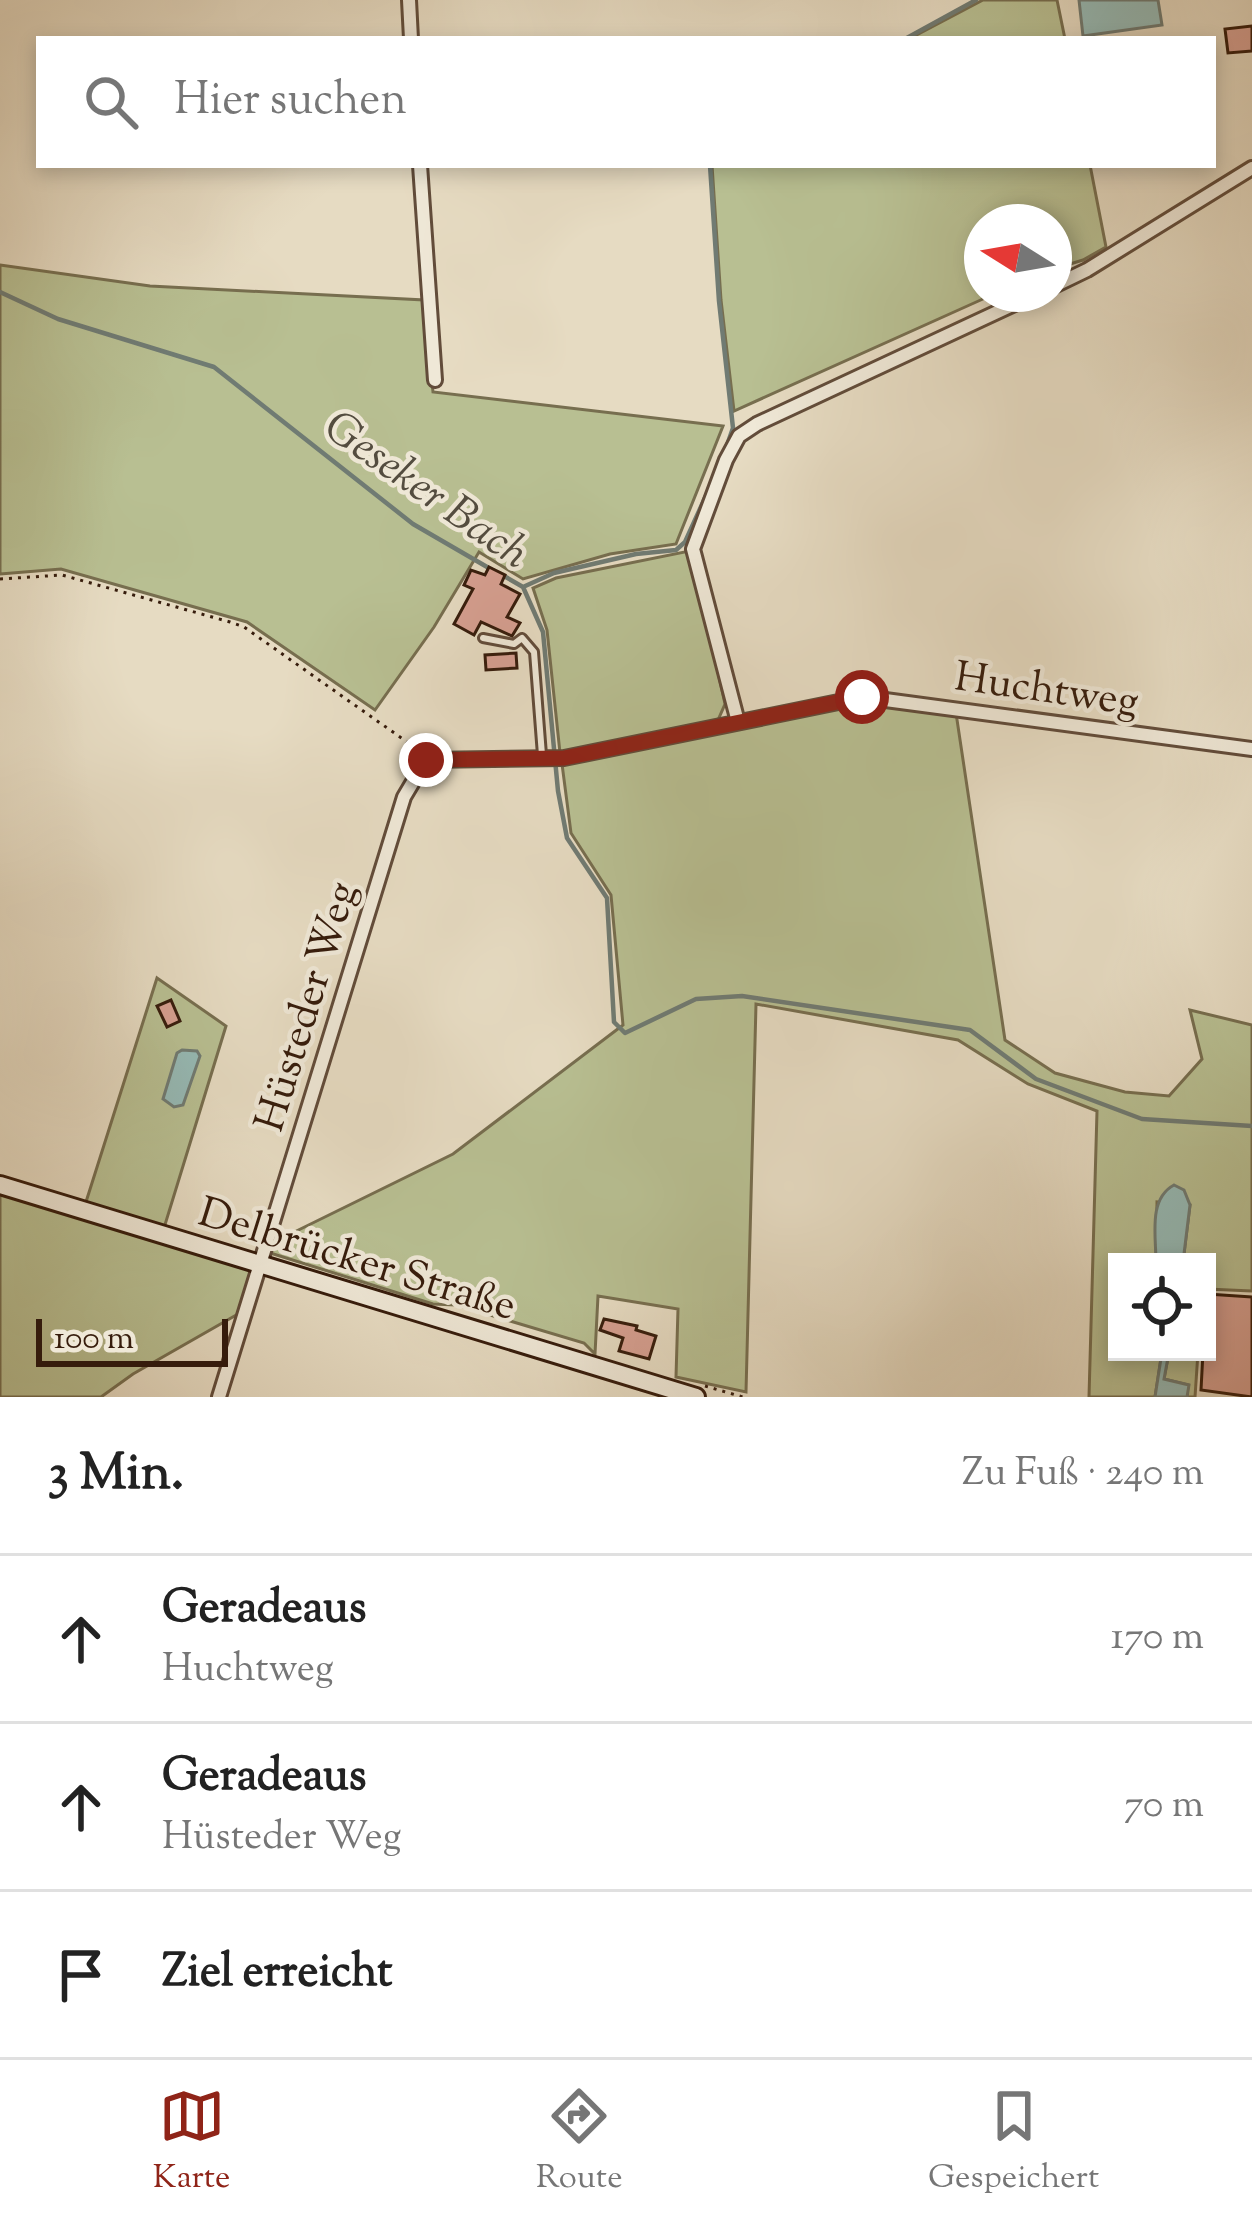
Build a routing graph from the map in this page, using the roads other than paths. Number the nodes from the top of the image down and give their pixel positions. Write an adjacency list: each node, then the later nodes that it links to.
1 (409, 0): 2 (street)
2 (411, 36)
3 (420, 168): 7 (street)
4 (1252, 168): 5 (street)
5 (1072, 277)
6 (997, 312): 9 (street)
7 (435, 380)
8 (483, 638): 11 (lane)
9 (738, 722): 10 (street, Huchtweg); 11 (street, Huchtweg)
10 (1252, 749)
11 (553, 759): 13 (street, Hüsteder Weg)
12 (0, 1185): 13 (main road, Delbrücker Straße)
13 (259, 1264): 14 (street, Hüsteder Weg); 15 (main road, Delbrücker Straße)
14 (219, 1397)
15 (696, 1397)

